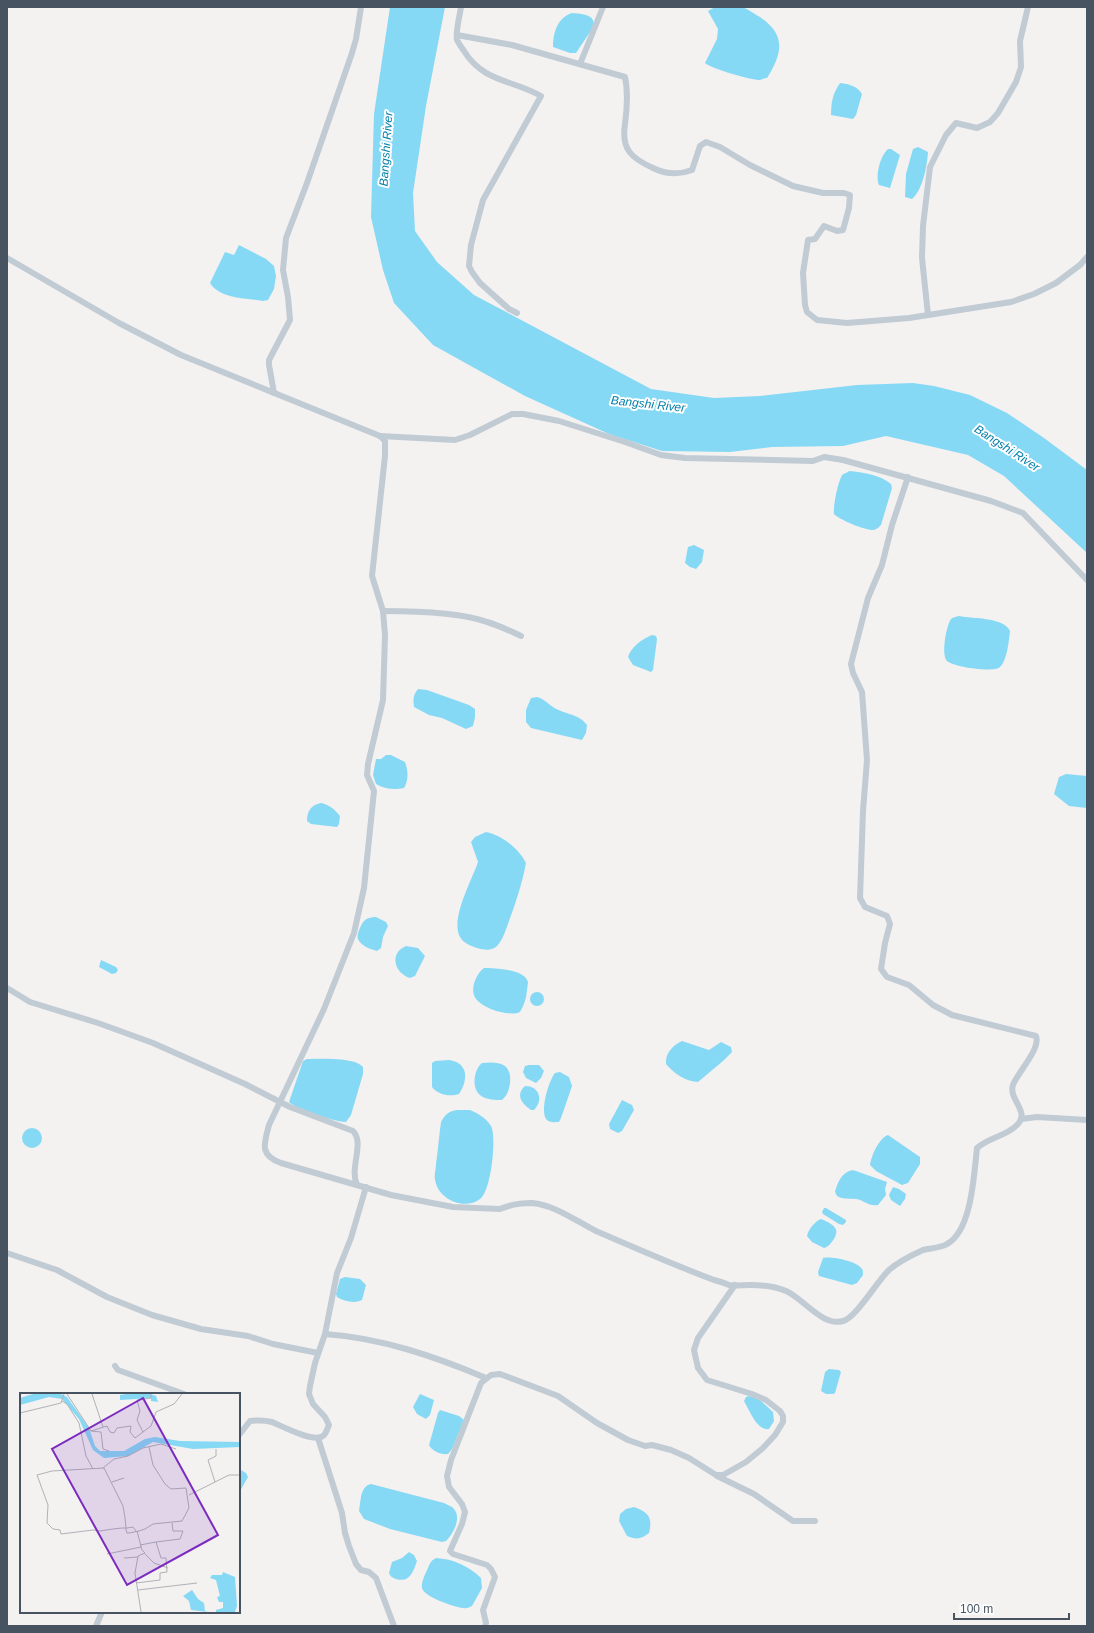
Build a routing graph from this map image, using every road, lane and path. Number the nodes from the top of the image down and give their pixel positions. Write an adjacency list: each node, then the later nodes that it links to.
1 (361, 7): 11 (street)
2 (461, 7): 5 (street)
3 (603, 7): 6 (street)
4 (1028, 7): 10 (street)
5 (457, 35): 6 (street); 9 (street)
6 (580, 64): 10 (street)
7 (1087, 257): 10 (street)
8 (7, 258): 11 (street)
9 (517, 313)
10 (928, 315)
11 (274, 393): 12 (street)
12 (380, 436): 13 (street); 15 (street)
13 (908, 477): 14 (street); 19 (street)
14 (1087, 580)
15 (383, 611): 16 (street); 18 (street)
16 (521, 636)
17 (7, 988): 18 (street)
18 (280, 1102): 21 (street); 21 (street)
19 (1021, 1119): 20 (street); 24 (street)
20 (1087, 1120)
21 (357, 1185): 22 (street)
22 (366, 1187): 24 (street); 25 (street)
23 (7, 1253): 26 (street)
24 (735, 1285): 32 (street)
25 (324, 1334): 26 (street); 28 (street)
26 (318, 1353): 31 (street)
27 (115, 1366): 29 (street)
28 (486, 1378): 32 (street); 37 (street)
29 (181, 1393)
30 (240, 1432): 31 (street)
31 (318, 1438): 36 (street)
32 (716, 1475): 33 (street)
33 (815, 1521)
34 (102, 1613): 35 (street)
35 (96, 1626)
36 (394, 1626)
37 (485, 1626)

